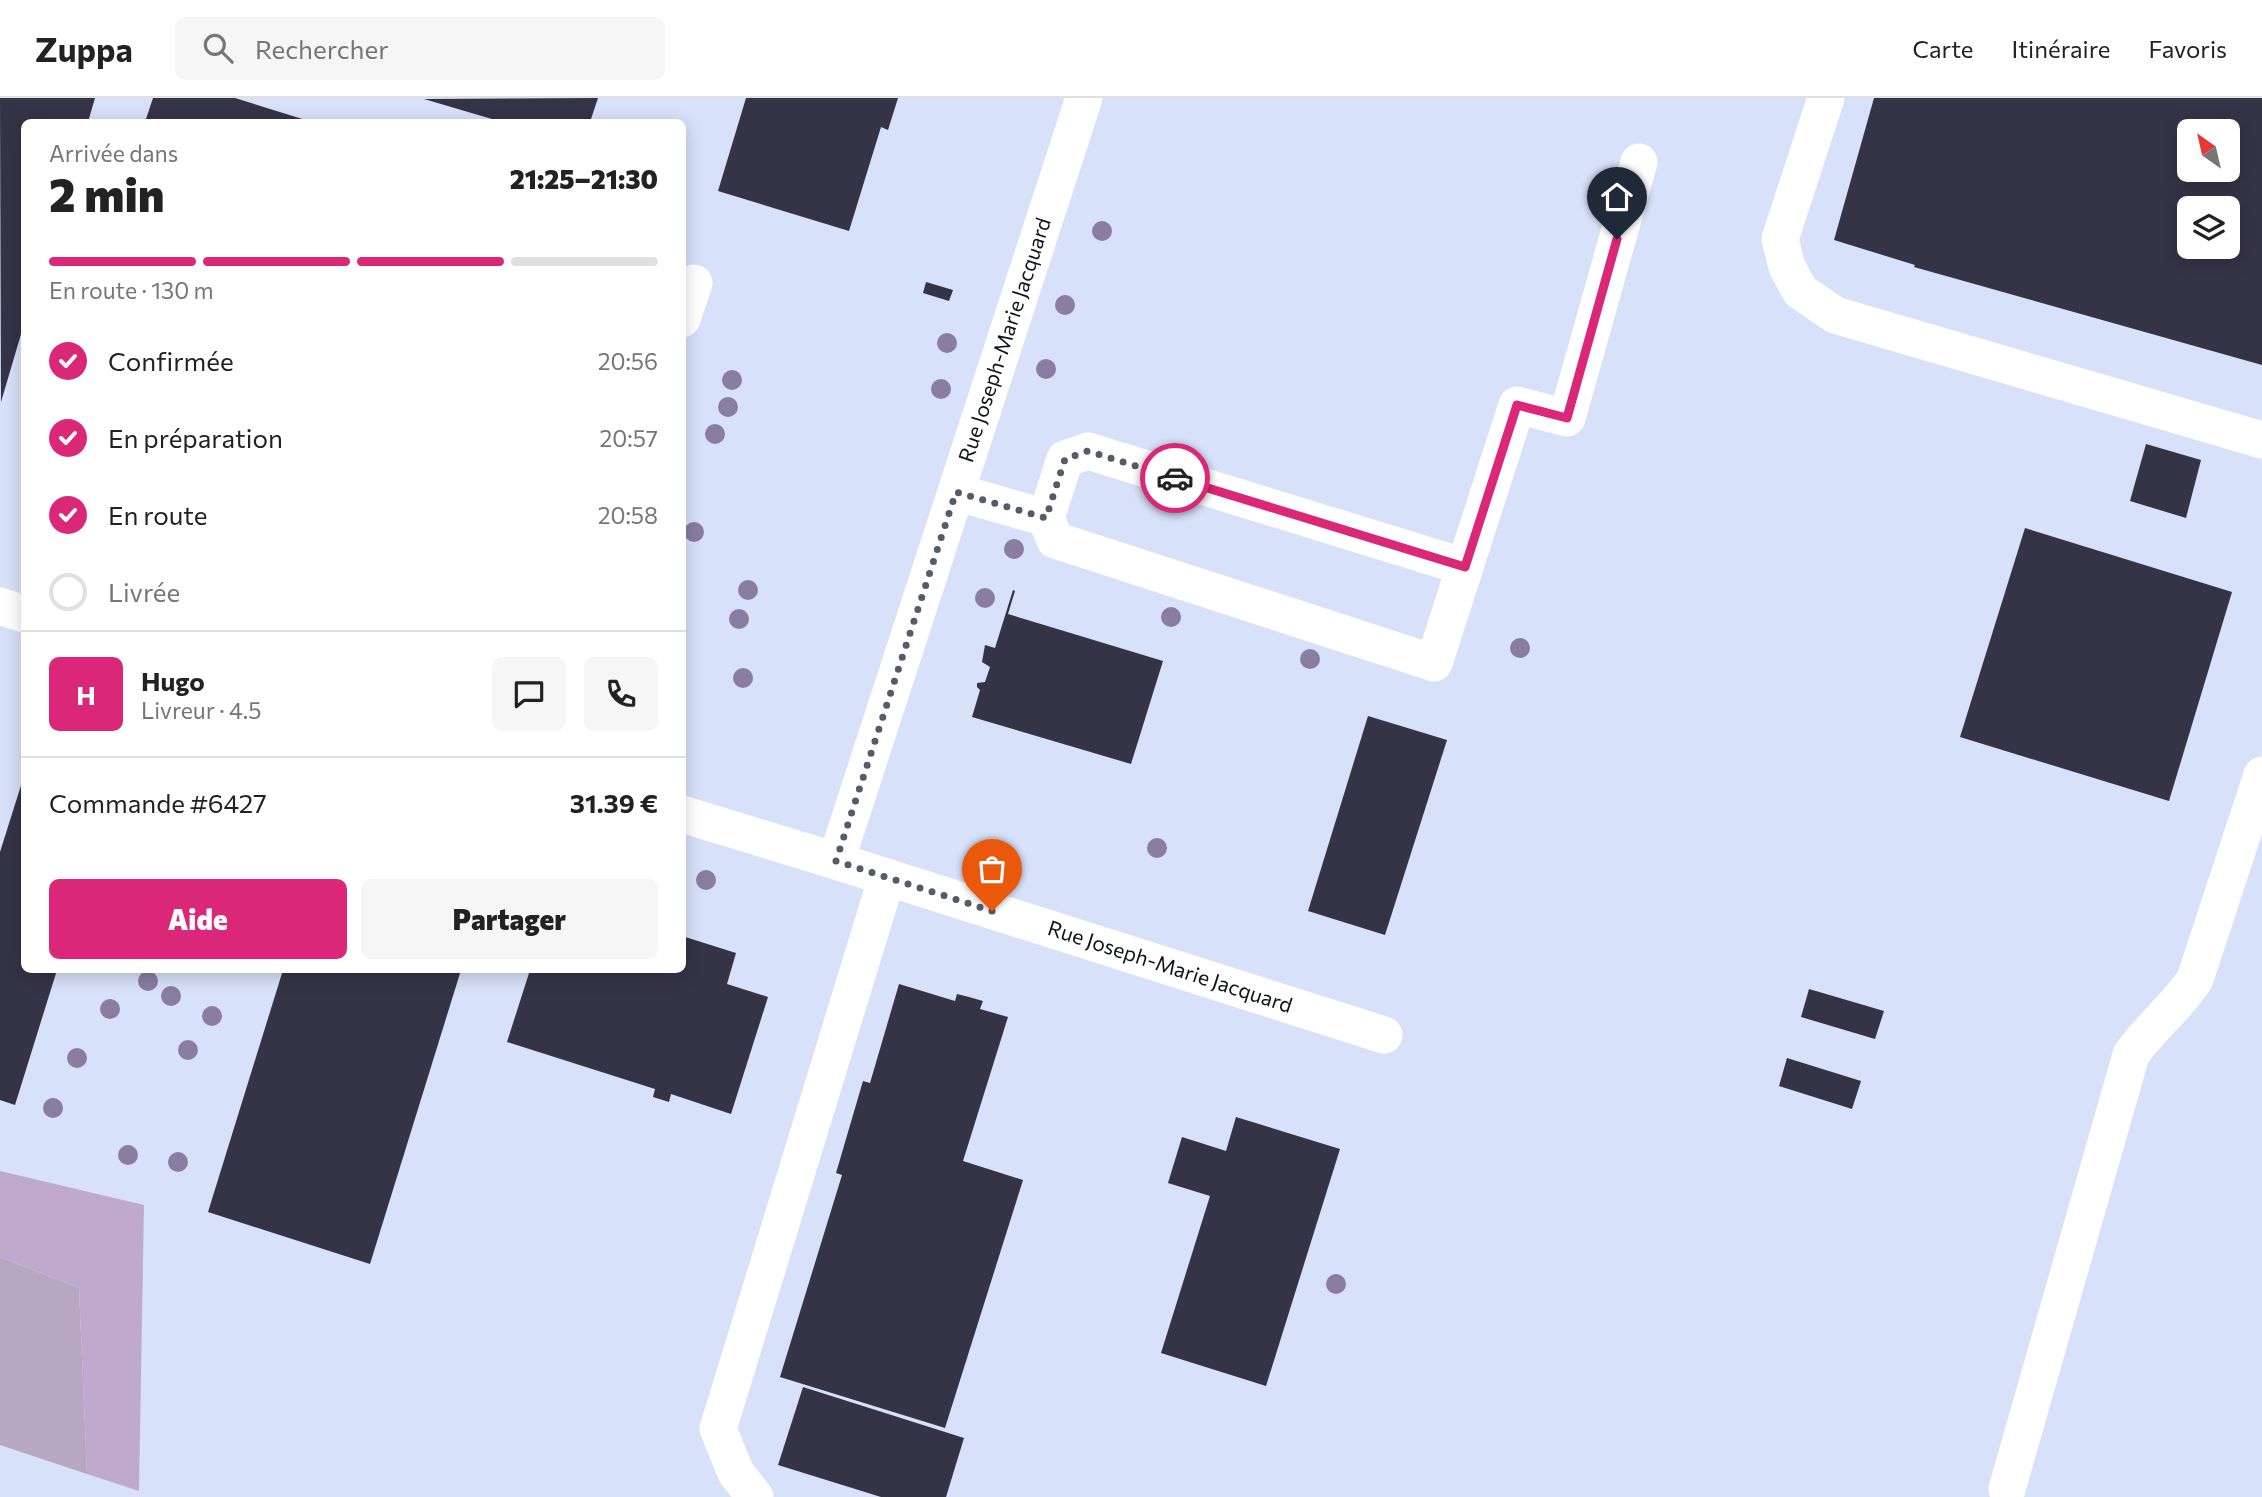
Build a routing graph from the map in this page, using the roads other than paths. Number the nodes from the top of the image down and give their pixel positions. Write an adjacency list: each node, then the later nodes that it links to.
1 (1084, 98): 7 (street, Rue Joseph-Marie Jacquard)
2 (1826, 98): 6 (street)
3 (1639, 162): 9 (street)
4 (694, 283): 5 (street)
5 (686, 307)
6 (2262, 440)
7 (956, 492): 8 (street); 14 (street, Rue Joseph-Marie Jacquard)
8 (1046, 518): 9 (street); 9 (street)
9 (1465, 567)
10 (0, 606): 11 (street)
11 (21, 613)
12 (2262, 775): 17 (street)
13 (686, 815): 14 (street, Rue Joseph-Marie Jacquard)
14 (836, 861): 15 (street, Rue Joseph-Marie Jacquard)
15 (887, 877): 16 (street, Rue Joseph-Marie Jacquard); 18 (street)
16 (1384, 1035)
17 (2007, 1489)
18 (755, 1497)

